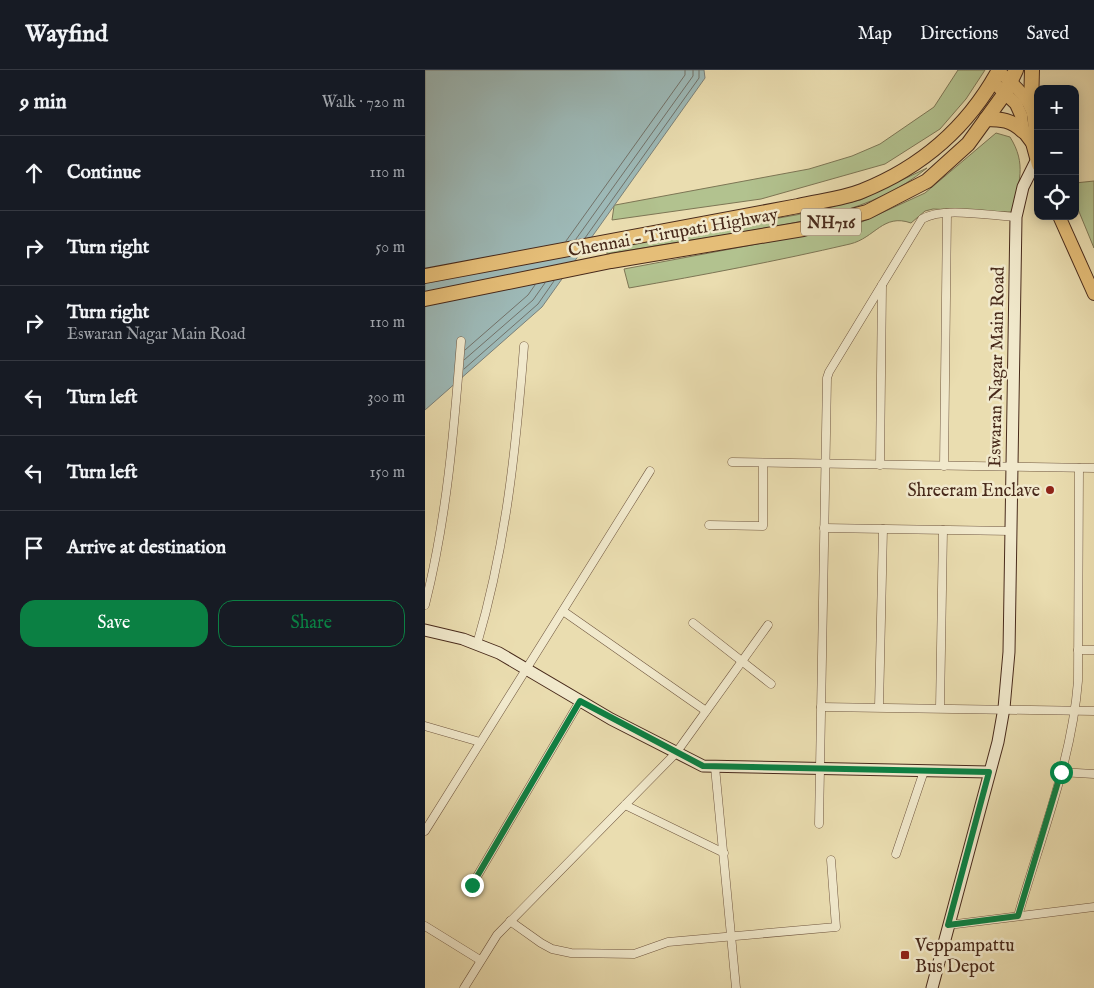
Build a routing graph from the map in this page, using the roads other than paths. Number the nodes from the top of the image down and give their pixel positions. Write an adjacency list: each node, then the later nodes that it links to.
1 (1032, 70): 4 (highway)
2 (997, 74): 3 (main road); 13 (highway, Chennai - Tirupati Highway / NH716)
3 (1011, 81): 4 (main road); 5 (highway, Chennai - Tirupati Highway / NH716); 6 (main road)
4 (1031, 106): 7 (main road)
5 (986, 119): 6 (highway); 16 (highway, Chennai - Tirupati Highway / NH716)
6 (1023, 131): 7 (main road)
7 (1032, 143): 8 (main road)
8 (1034, 151)
9 (1034, 168): 11 (street, Eswaran Nagar Main Road)
10 (947, 213): 11 (street); 14 (street); 23 (street)
11 (1016, 218): 24 (street, Eswaran Nagar Main Road)
12 (1061, 220): 15 (main road)
13 (429, 275)
14 (882, 283): 21 (street); 22 (street)
15 (1094, 294)
16 (430, 298)
17 (461, 340): 33 (street)
18 (524, 346): 38 (street)
19 (732, 462): 20 (street)
20 (763, 463): 21 (street); 28 (street)
21 (825, 464): 22 (street); 29 (street)
22 (880, 465): 23 (street)
23 (944, 466): 24 (street)
24 (1012, 468): 25 (street); 32 (street, Eswaran Nagar Main Road)
25 (1079, 468): 26 (street); 39 (street)
26 (1094, 468)
27 (650, 471): 34 (street)
28 (709, 525)
29 (824, 528): 30 (street); 45 (street)
30 (883, 529): 31 (street); 46 (street)
31 (943, 530): 32 (street); 47 (street)
32 (1011, 531): 48 (street, Eswaran Nagar Main Road)
33 (425, 605)
34 (563, 611): 42 (street); 50 (street)
35 (693, 623): 41 (street)
36 (768, 625): 41 (street)
37 (425, 630): 38 (street)
38 (477, 644): 42 (street)
39 (1078, 650): 40 (street); 49 (street)
40 (1094, 650)
41 (742, 661): 43 (street); 50 (street)
42 (527, 669): 44 (street); 53 (street)
43 (771, 684)
44 (580, 701): 54 (street); 67 (street)
45 (821, 707): 46 (street); 56 (street)
46 (879, 707): 47 (street)
47 (940, 708): 48 (street)
48 (1004, 708): 49 (street); 58 (street, Eswaran Nagar Main Road)
49 (1075, 710): 51 (street); 59 (street)
50 (706, 711): 54 (street)
51 (1094, 711)
52 (425, 726): 53 (street)
53 (481, 742): 63 (street)
54 (676, 753): 55 (street); 61 (street)
55 (715, 767): 56 (street); 64 (street)
56 (820, 770): 57 (street); 62 (street)
57 (925, 771): 58 (street); 65 (street)
58 (989, 772): 71 (street, Eswaran Nagar Main Road)
59 (1061, 772): 60 (street); 69 (street)
60 (1094, 774)
61 (625, 805): 64 (street); 70 (street)
62 (819, 824)
63 (425, 830)
64 (724, 853): 73 (street)
65 (896, 854)
66 (831, 860): 73 (street)
67 (472, 885)
68 (1094, 907): 69 (street)
69 (1018, 916): 71 (street)
70 (510, 921): 73 (street); 74 (street)
71 (948, 925): 77 (street, Eswaran Nagar Main Road)
72 (425, 926): 74 (street)
73 (732, 935): 76 (street)
74 (480, 960): 75 (street)
75 (464, 988)
76 (736, 988)
77 (931, 988)

